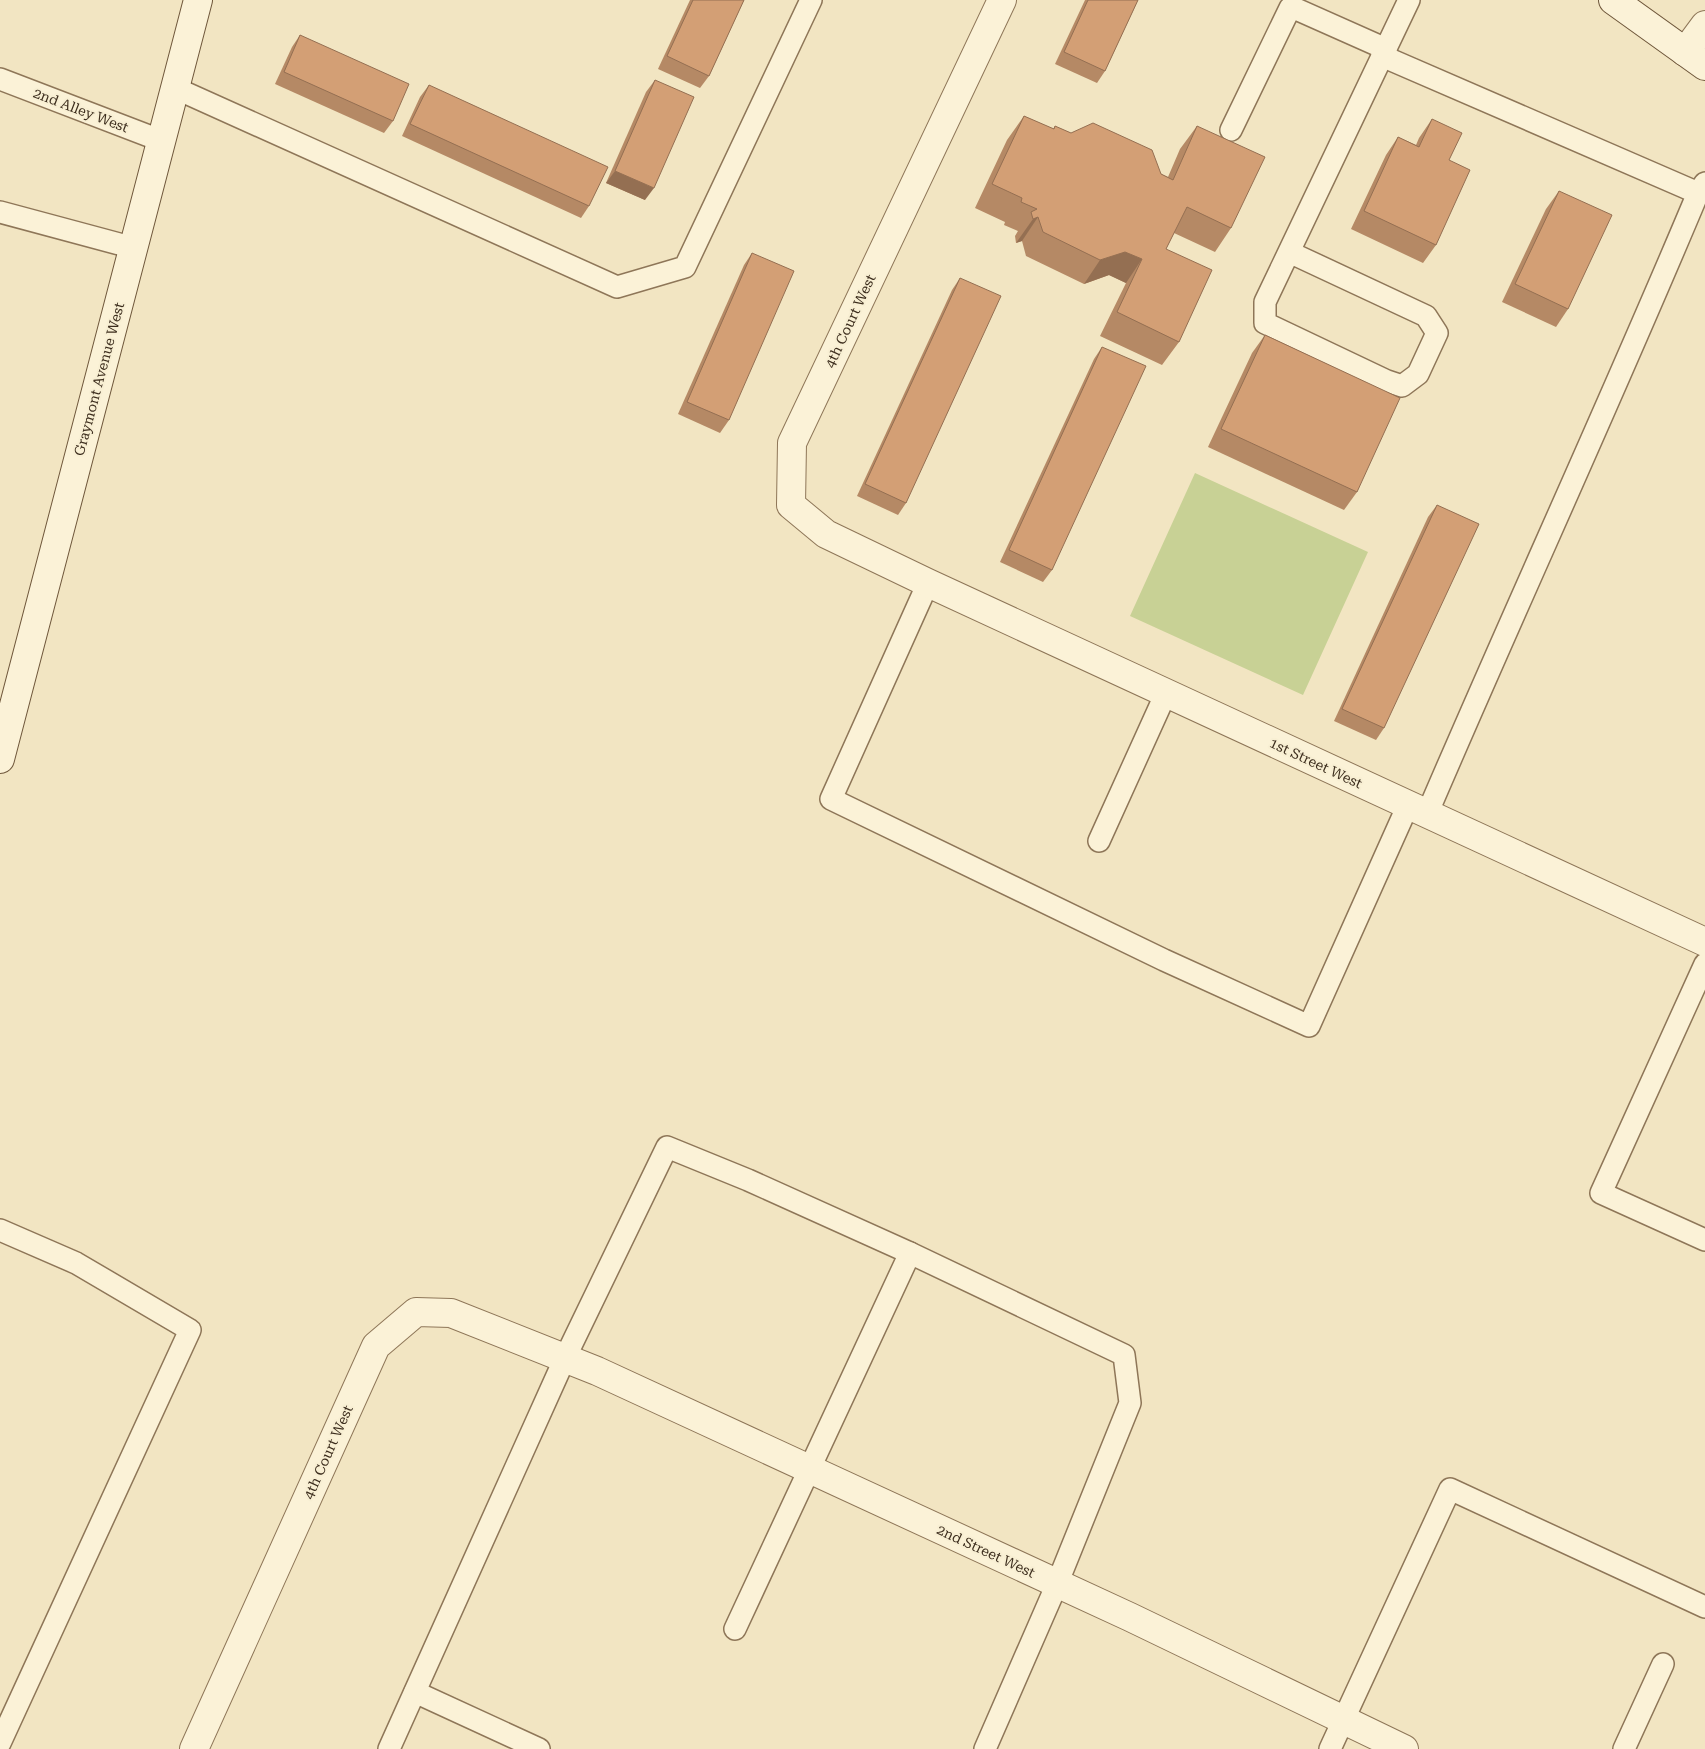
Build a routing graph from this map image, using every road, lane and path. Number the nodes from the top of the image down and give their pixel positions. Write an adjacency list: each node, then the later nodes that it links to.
1 (198, 0): 11 (street, Graymont Avenue West)
2 (811, 0): 11 (lane)
3 (1002, 0): 18 (street, 4th Court West)
4 (1409, 0): 8 (lane)
5 (1613, 0): 9 (street)
6 (1292, 4): 8 (lane); 12 (lane)
7 (1705, 25): 9 (street)
8 (1384, 52): 14 (lane); 17 (lane)
9 (1695, 59)
10 (0, 80): 13 (lane, 2nd Alley West)
11 (175, 88): 13 (street, Graymont Avenue West)
12 (1231, 130)
13 (162, 141): 16 (street, Graymont Avenue West)
14 (1702, 188): 21 (lane)
15 (0, 212): 16 (lane)
16 (134, 248): 20 (street, Graymont Avenue West)
17 (1289, 252): 17 (lane)
18 (928, 583): 19 (street, 1st Street West); 21 (lane)
19 (1166, 694): 21 (street, 1st Street West); 22 (lane)
20 (0, 759)
21 (1418, 809): 23 (street, 1st Street West)
22 (1099, 841)
23 (1705, 942)
24 (1705, 964): 26 (lane)
25 (0, 1230): 36 (lane)
26 (1705, 1240)
27 (910, 1253): 28 (lane); 29 (lane); 30 (lane)
28 (564, 1358): 29 (street, 2nd Street West); 34 (lane); 37 (street, 4th Court West)
29 (810, 1469): 30 (street, 2nd Street West); 32 (lane)
30 (1056, 1584): 35 (street, 2nd Street West); 40 (lane)
31 (1705, 1607): 35 (lane)
32 (735, 1629)
33 (1663, 1664): 43 (lane)
34 (415, 1692): 38 (lane); 39 (lane)
35 (1343, 1720): 41 (lane); 42 (street, 2nd Street West)
36 (0, 1743)
37 (194, 1749)
38 (389, 1749)
39 (539, 1749)
40 (985, 1749)
41 (1330, 1749)
42 (1404, 1749)
43 (1624, 1749)

